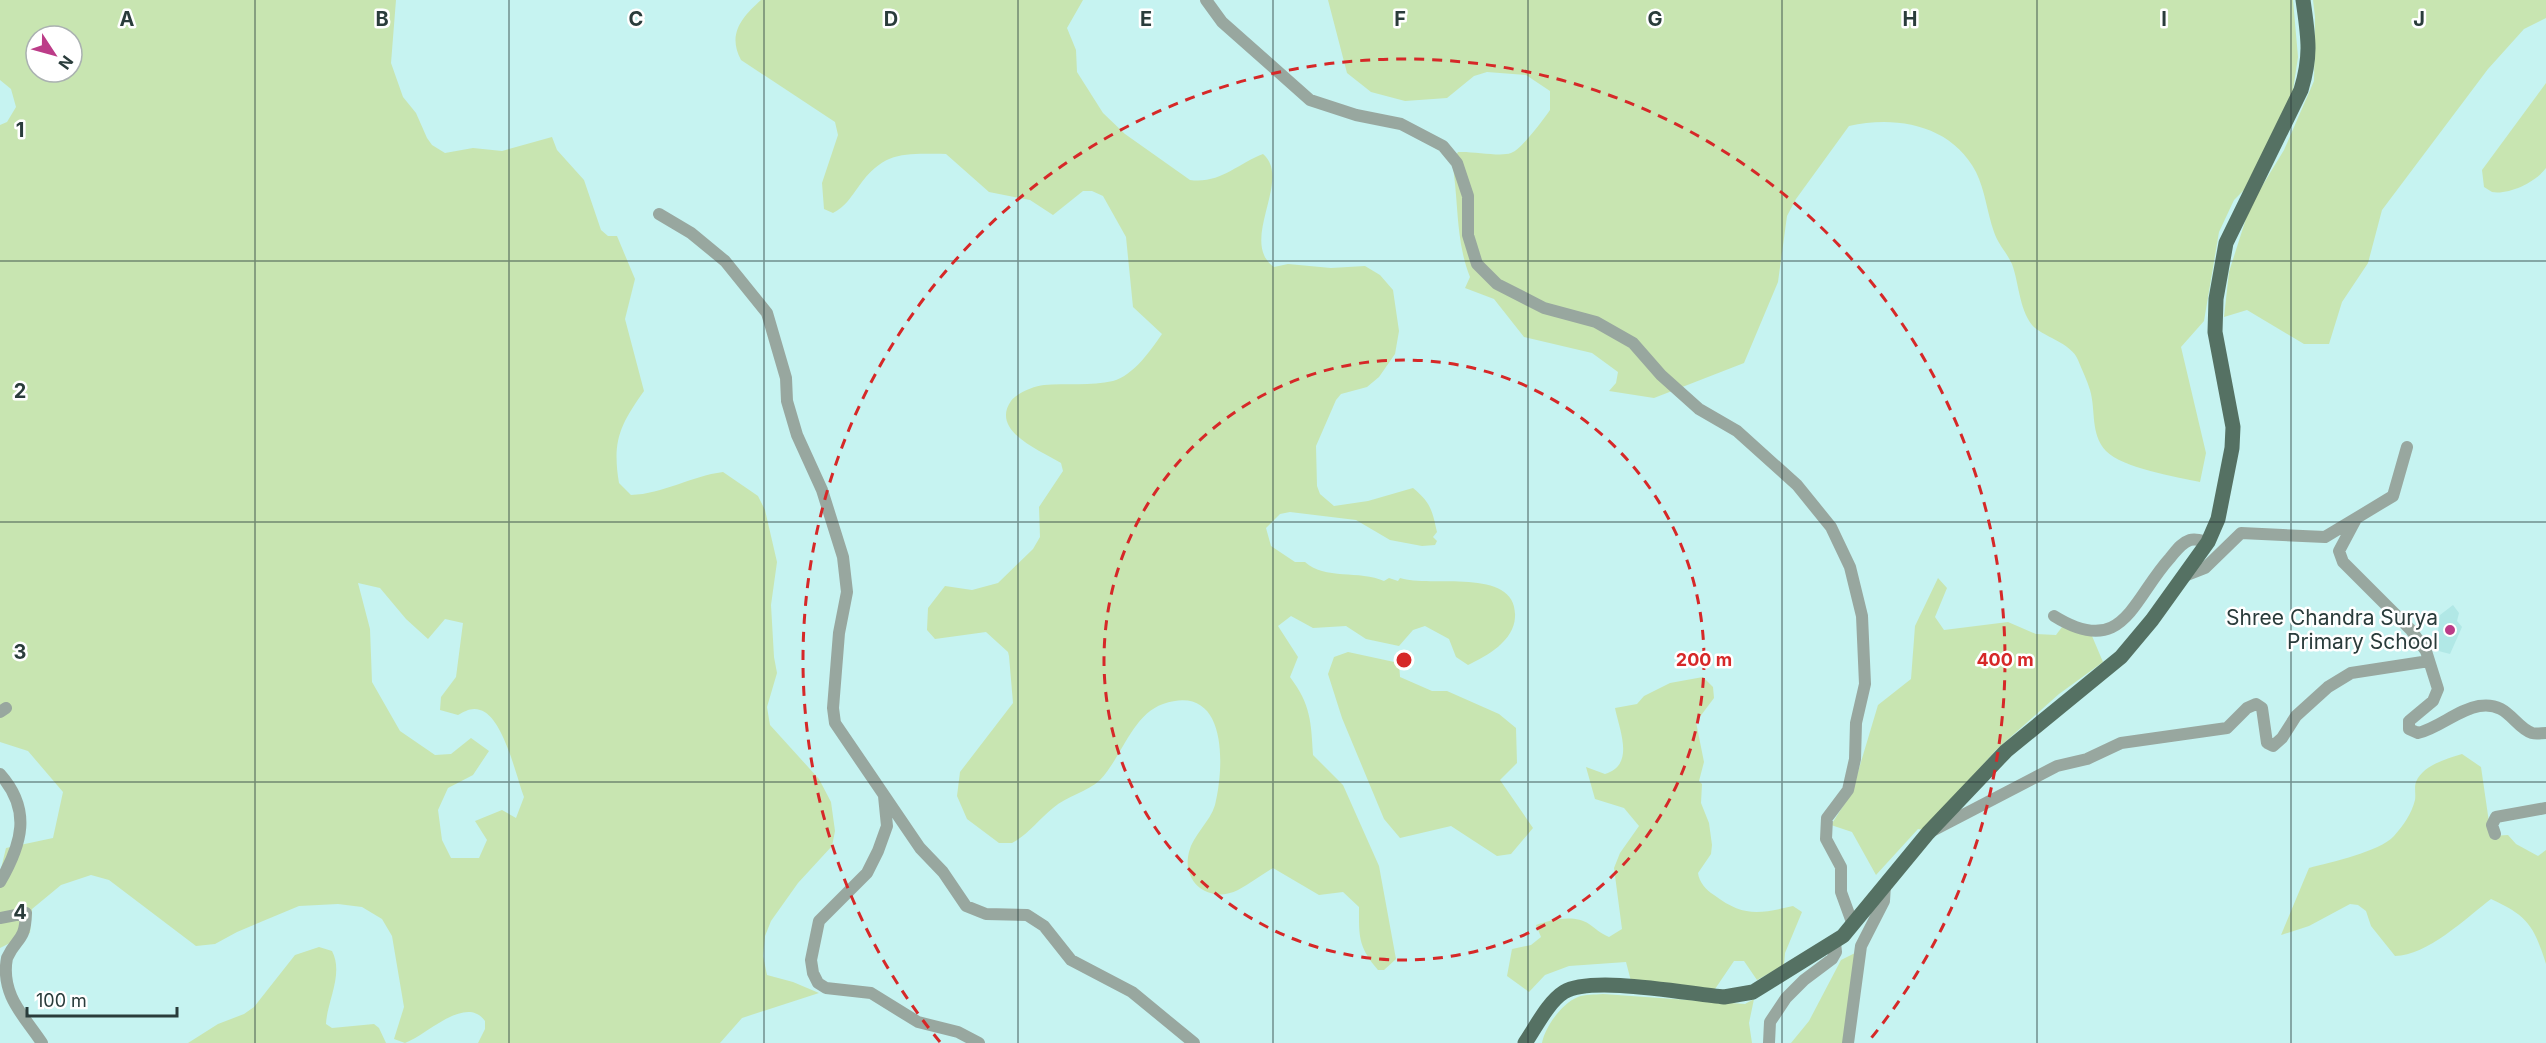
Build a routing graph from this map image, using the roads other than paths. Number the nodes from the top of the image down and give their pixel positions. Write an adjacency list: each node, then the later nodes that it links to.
1 (1206, 0): 19 (street)
2 (2303, 0): 6 (main road)
3 (659, 214): 12 (street)
4 (2407, 447): 5 (street)
5 (2356, 519): 7 (street); 9 (street)
6 (2208, 542): 7 (main road); 8 (street)
7 (2181, 577): 14 (main road)
8 (2054, 616)
9 (2429, 661): 10 (street); 14 (street)
10 (2546, 734)
11 (0, 774): 16 (street)
12 (884, 795): 23 (street); 24 (street)
13 (2546, 808): 15 (street)
14 (1928, 833): 17 (main road)
15 (2495, 834)
16 (0, 882)
17 (1885, 885): 19 (main road); 28 (street)
18 (0, 918): 22 (street)
19 (1853, 925): 20 (main road)
20 (1835, 943): 21 (main road); 27 (street)
21 (1536, 1026): 25 (main road); 26 (street)
22 (42, 1043)
23 (979, 1043)
24 (1194, 1043)
25 (1525, 1043)
26 (1536, 1043)
27 (1769, 1043)
28 (1848, 1043)

